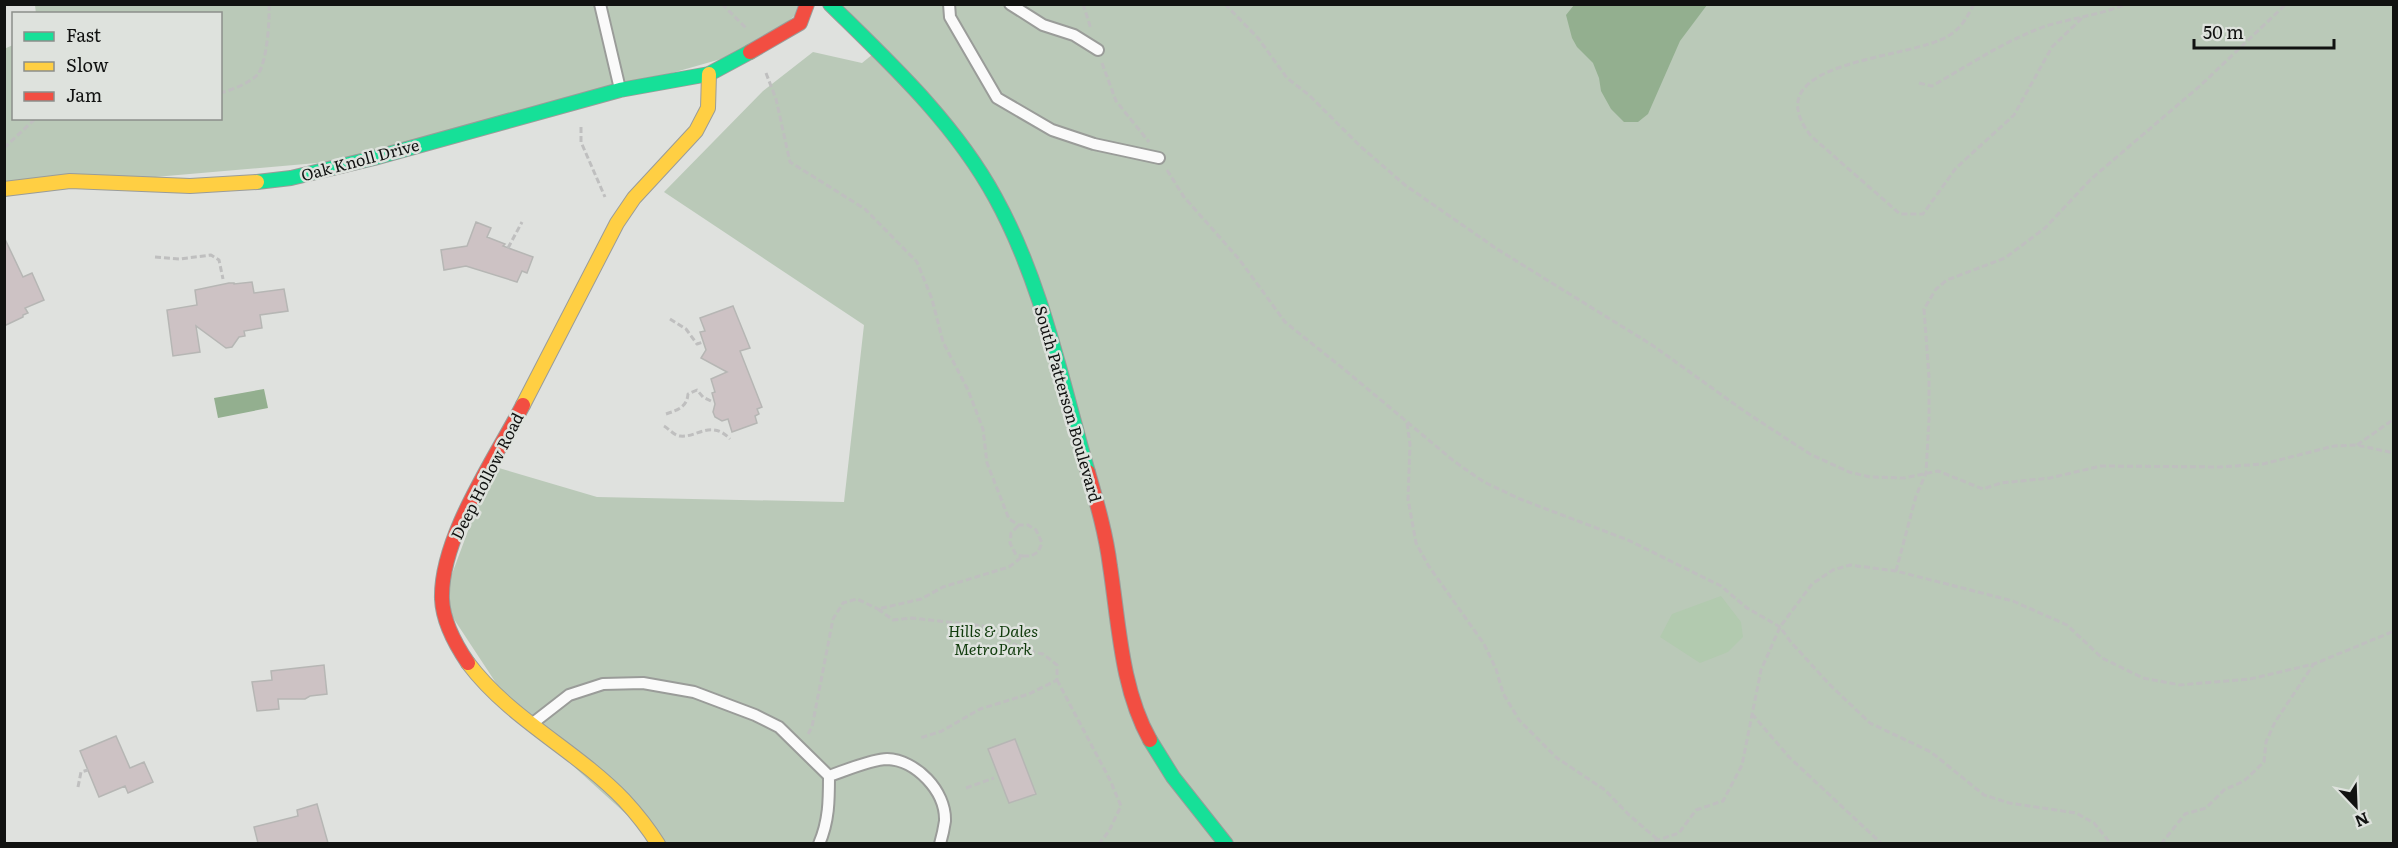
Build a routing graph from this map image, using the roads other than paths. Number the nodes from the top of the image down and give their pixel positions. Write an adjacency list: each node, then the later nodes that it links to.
1 (600, 4): 8 (lane)
2 (807, 4): 7 (street, Oak Knoll Drive)
3 (830, 4): 16 (street, South Patterson Boulevard)
4 (949, 4): 9 (lane)
5 (1010, 4): 6 (lane)
6 (1098, 50)
7 (709, 74): 8 (street, Oak Knoll Drive); 11 (street, Deep Hollow Road)
8 (620, 90): 10 (street, Oak Knoll Drive)
9 (1160, 158)
10 (4, 189)
11 (530, 725): 12 (lane); 13 (street, Deep Hollow Road)
12 (829, 776): 14 (lane); 15 (lane)
13 (658, 843)
14 (819, 843)
15 (940, 843)
16 (1226, 843)

